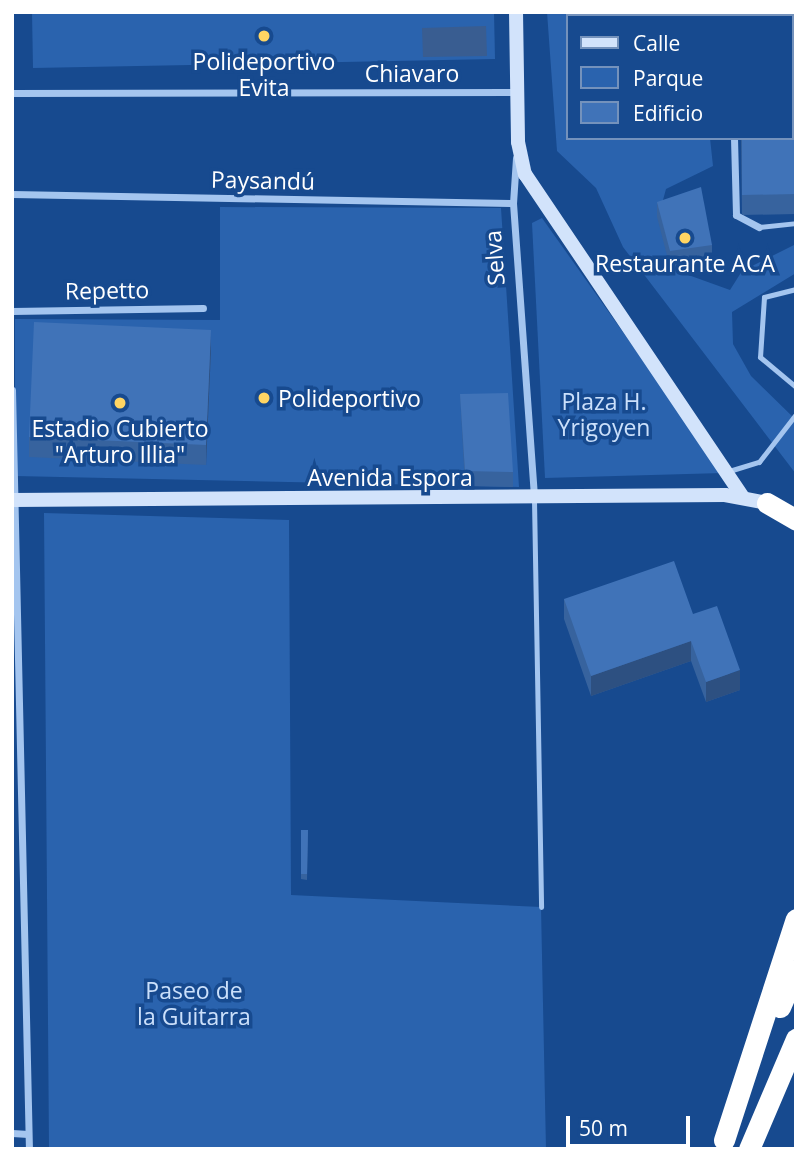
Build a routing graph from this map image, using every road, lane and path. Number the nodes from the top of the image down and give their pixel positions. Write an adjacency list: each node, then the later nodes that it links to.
1 (516, 12): 2 (main road, Selva)
2 (518, 92): 3 (street, Chiavaro); 5 (main road, Selva)
3 (12, 93)
4 (734, 140): 9 (street)
5 (518, 142): 7 (street, Selva); 16 (main road)
6 (12, 194): 7 (street, Paysandú)
7 (513, 203): 19 (street, Selva)
8 (796, 223): 9 (lane)
9 (759, 227)
10 (796, 289): 13 (lane)
11 (203, 308): 12 (street, Repetto)
12 (12, 311)
13 (796, 387)
14 (12, 390): 18 (street)
15 (796, 414): 16 (lane)
16 (729, 471): 17 (main road)
17 (743, 497): 19 (main road, Avenida Espora); 20 (main road, Avenida Espora)
18 (15, 500): 19 (main road, Avenida Espora); 23 (street)
19 (534, 500): 24 (lane)
20 (767, 503): 21 (highway)
21 (796, 517)
22 (12, 890): 23 (street)
23 (22, 891): 29 (street)
24 (541, 907)
25 (796, 919): 30 (highway)
26 (796, 970): 30 (highway)
27 (796, 1039): 32 (highway)
28 (12, 1133): 29 (street)
29 (29, 1134): 31 (street)
30 (722, 1144)
31 (29, 1149)
32 (749, 1149)

